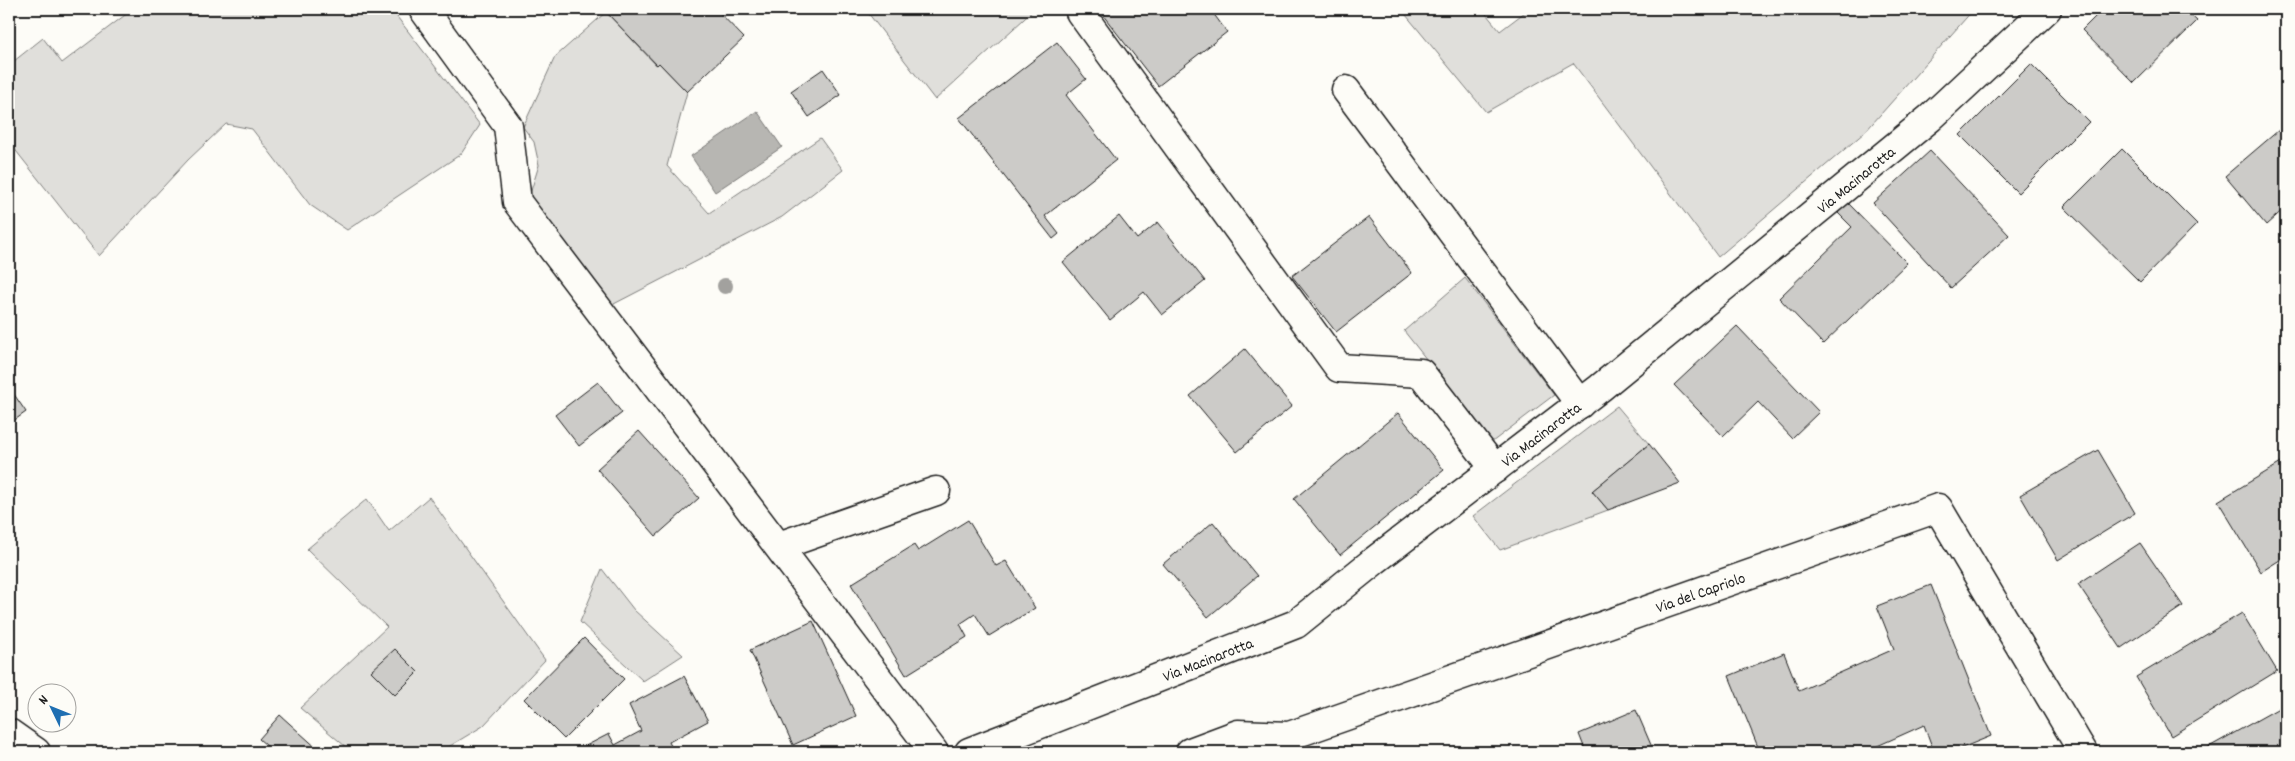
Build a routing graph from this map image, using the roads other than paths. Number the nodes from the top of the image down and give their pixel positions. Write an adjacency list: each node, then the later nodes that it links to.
1 (423, 9): 8 (street)
2 (2047, 9): 5 (street, Via Macinarotta)
3 (1080, 12): 6 (street)
4 (1346, 90): 5 (street)
5 (1580, 404): 6 (street, Via Macinarotta)
6 (1495, 469): 12 (street, Via Macinarotta)
7 (936, 490): 8 (street)
8 (778, 546): 11 (street)
9 (9, 733): 10 (street)
10 (36, 752)
11 (934, 752)
12 (969, 752)
13 (1190, 752): 14 (street, Via del Capriolo)
14 (2083, 752)

